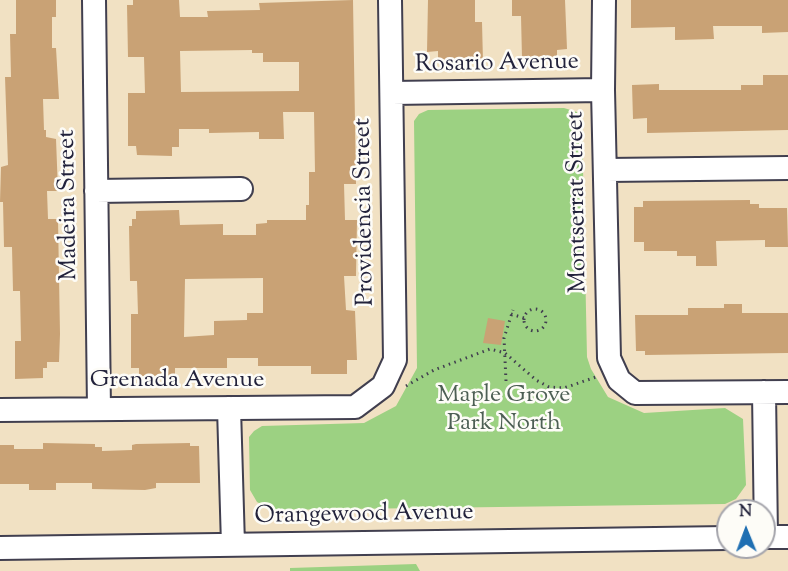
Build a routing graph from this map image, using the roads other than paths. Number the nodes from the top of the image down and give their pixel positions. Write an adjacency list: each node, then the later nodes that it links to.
1 (94, 0): 9 (street, Madeira Street)
2 (390, 0): 5 (street, Providencia Street)
3 (604, 0): 4 (street, Montserrat Street)
4 (603, 90): 5 (street, Rosario Avenue); 7 (street, Montserrat Street)
5 (392, 93): 12 (street, Providencia Street)
6 (788, 168): 7 (street)
7 (607, 170): 10 (street, Montserrat Street)
8 (241, 189): 9 (street)
9 (96, 191): 15 (street, Madeira Street)
10 (764, 392): 11 (street); 16 (street)
11 (788, 392)
12 (355, 407): 13 (street, Grenada Avenue)
13 (229, 408): 15 (street, Grenada Avenue); 18 (street)
14 (0, 410): 15 (street, Grenada Avenue)
15 (99, 410)
16 (771, 499)
17 (716, 538): 18 (street, Orangewood Avenue)
18 (233, 545): 19 (street, Orangewood Avenue)
19 (0, 548)

